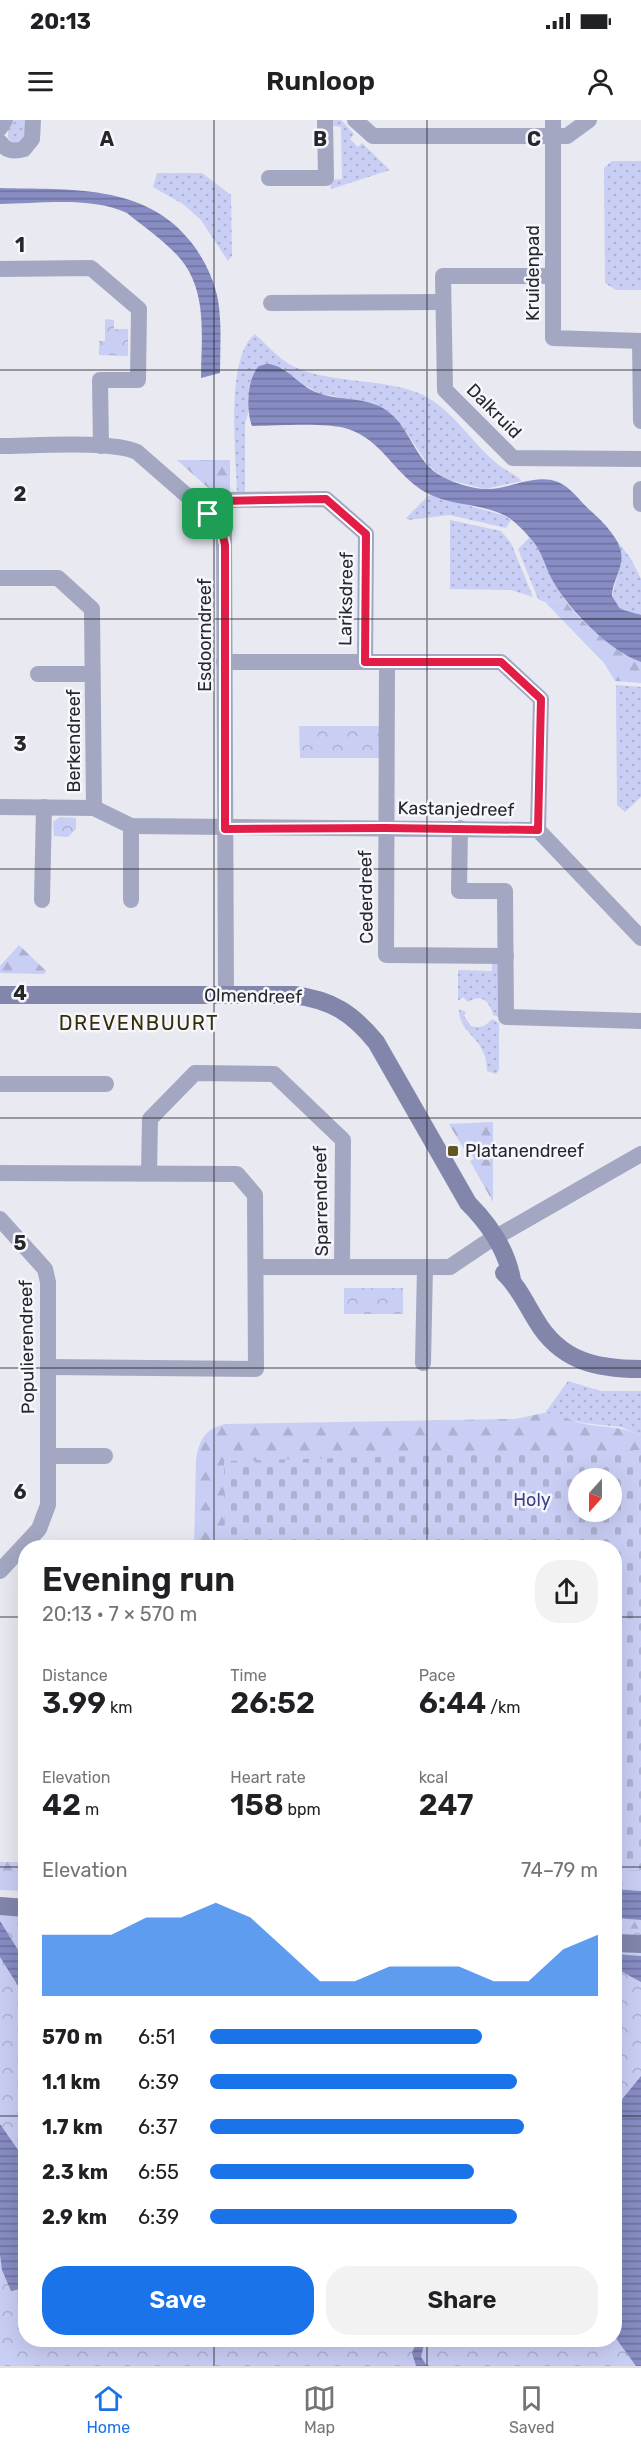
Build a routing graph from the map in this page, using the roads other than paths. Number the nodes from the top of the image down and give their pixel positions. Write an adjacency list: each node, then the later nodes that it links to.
1 (5, 120): 6 (street)
2 (33, 120): 8 (street)
3 (325, 120): 9 (street)
4 (355, 120): 7 (street)
5 (589, 120): 7 (street)
6 (0, 128)
7 (552, 128): 11 (street, Kruidenpad)
8 (0, 142)
9 (269, 178)
10 (0, 268): 17 (street)
11 (553, 276): 12 (street, Dalkruid); 14 (street, Kruidenpad)
12 (442, 302): 13 (street); 18 (street, Dalkruid)
13 (271, 303)
14 (641, 340): 15 (street)
15 (641, 421)
16 (0, 446): 17 (street, Esdoorndreef)
17 (101, 446): 21 (street, Esdoorndreef)
18 (641, 459)
19 (641, 489): 20 (street)
20 (641, 504)
21 (208, 514): 23 (street, Esdoorndreef); 24 (street, Lariksdreef)
22 (0, 578): 27 (street, Berkendreef)
23 (224, 662): 24 (street, Lariksdreef); 34 (street, Esdoorndreef)
24 (365, 662): 25 (street, Lariksdreef)
25 (387, 662): 32 (street); 35 (street, Lariksdreef)
26 (38, 674): 27 (street, Berkendreef)
27 (92, 674): 30 (street, Berkendreef)
28 (0, 807): 29 (street, Berkendreef)
29 (44, 807): 30 (street, Berkendreef); 36 (street, Berkendreef)
30 (93, 807): 31 (street, Berkendreef)
31 (131, 826): 34 (street, Berkendreef); 37 (street)
32 (385, 828): 33 (street, Kastanjedreef); 34 (street, Kastanjedreef); 39 (street, Cederdreef)
33 (460, 828): 35 (street, Kastanjedreef); 39 (street)
34 (225, 829): 41 (street, Esdoorndreef)
35 (538, 830): 38 (street, Kastanjedreef)
36 (42, 900)
37 (131, 900)
38 (641, 938)
39 (506, 956): 42 (street)
40 (0, 995): 41 (street, Olmendreef)
41 (226, 995): 49 (street, Olmendreef)
42 (641, 1021)
43 (0, 1083): 44 (street)
44 (106, 1084)
45 (641, 1154): 49 (street)
46 (0, 1173): 47 (street)
47 (149, 1173): 50 (street, Sparrendreef); 51 (street)
48 (0, 1219): 54 (street, Populierendreef)
49 (489, 1241): 52 (street); 55 (street, Olmendreef)
50 (342, 1266): 51 (street); 52 (street)
51 (257, 1267): 54 (street)
52 (425, 1267): 53 (street)
53 (423, 1363)
54 (48, 1367): 56 (street, Populierendreef)
55 (641, 1369)
56 (48, 1456): 57 (street); 58 (street, Populierendreef)
57 (105, 1456)
58 (33, 1540)
59 (18, 1555): 60 (street, Populierendreef)
60 (0, 1571)
61 (0, 1906): 62 (street)
62 (18, 1907)
63 (622, 1943): 64 (street)
64 (641, 1944)

